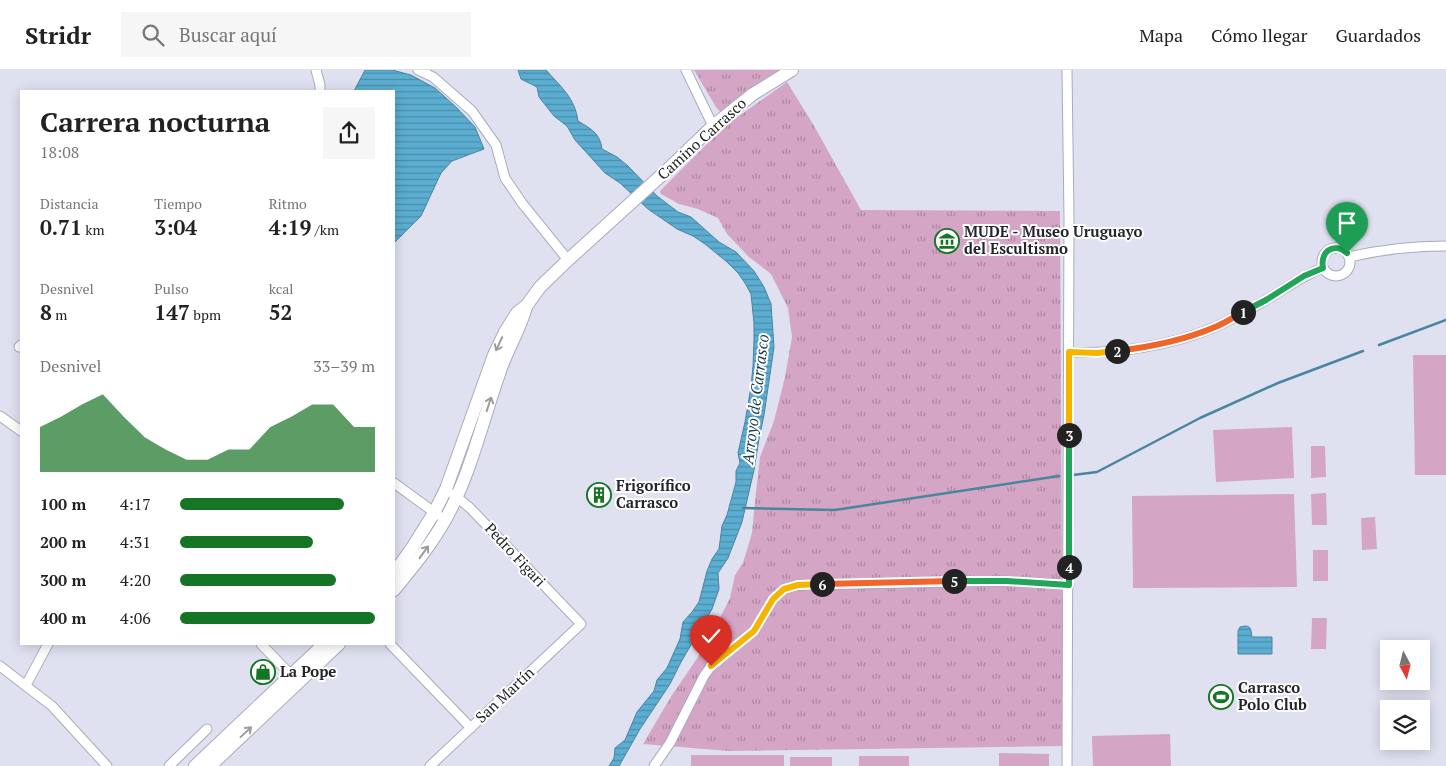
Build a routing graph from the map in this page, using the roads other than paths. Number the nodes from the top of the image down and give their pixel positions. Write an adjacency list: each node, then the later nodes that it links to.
1 (316, 70): 6 (street)
2 (418, 70): 10 (street)
3 (686, 70): 7 (street)
4 (792, 70): 7 (main road, Camino Carrasco)
5 (1067, 70): 12 (street)
6 (320, 90)
7 (713, 126): 10 (main road, Camino Carrasco)
8 (1446, 246): 9 (street)
9 (1350, 257): 11 (street); 11 (street)
10 (568, 260): 16 (main road, Camino Carrasco)
11 (1323, 268): 12 (street)
12 (1069, 352): 20 (street)
13 (0, 416): 14 (street)
14 (20, 429)
15 (395, 485): 17 (street)
16 (451, 493): 17 (main road); 18 (main road); 22 (street, Pedro Figari)
17 (434, 513): 18 (street); 19 (main road)
18 (445, 520): 21 (main road, one-way to 18)
19 (395, 572)
20 (1069, 585): 38 (street); 39 (street)
21 (395, 589)
22 (581, 624): 31 (street, San Martín)
23 (47, 645): 30 (street)
24 (262, 645): 29 (street)
25 (323, 645): 29 (main road)
26 (338, 645): 36 (main road, one-way to 26)
27 (391, 645): 31 (street)
28 (0, 666): 30 (street)
29 (292, 675): 35 (main road)
30 (26, 685): 33 (street)
31 (471, 728): 37 (street, San Martín)
32 (207, 729): 34 (street)
33 (107, 766)
34 (169, 766)
35 (195, 766)
36 (210, 766)
37 (430, 766)
38 (654, 766)
39 (1068, 766)

